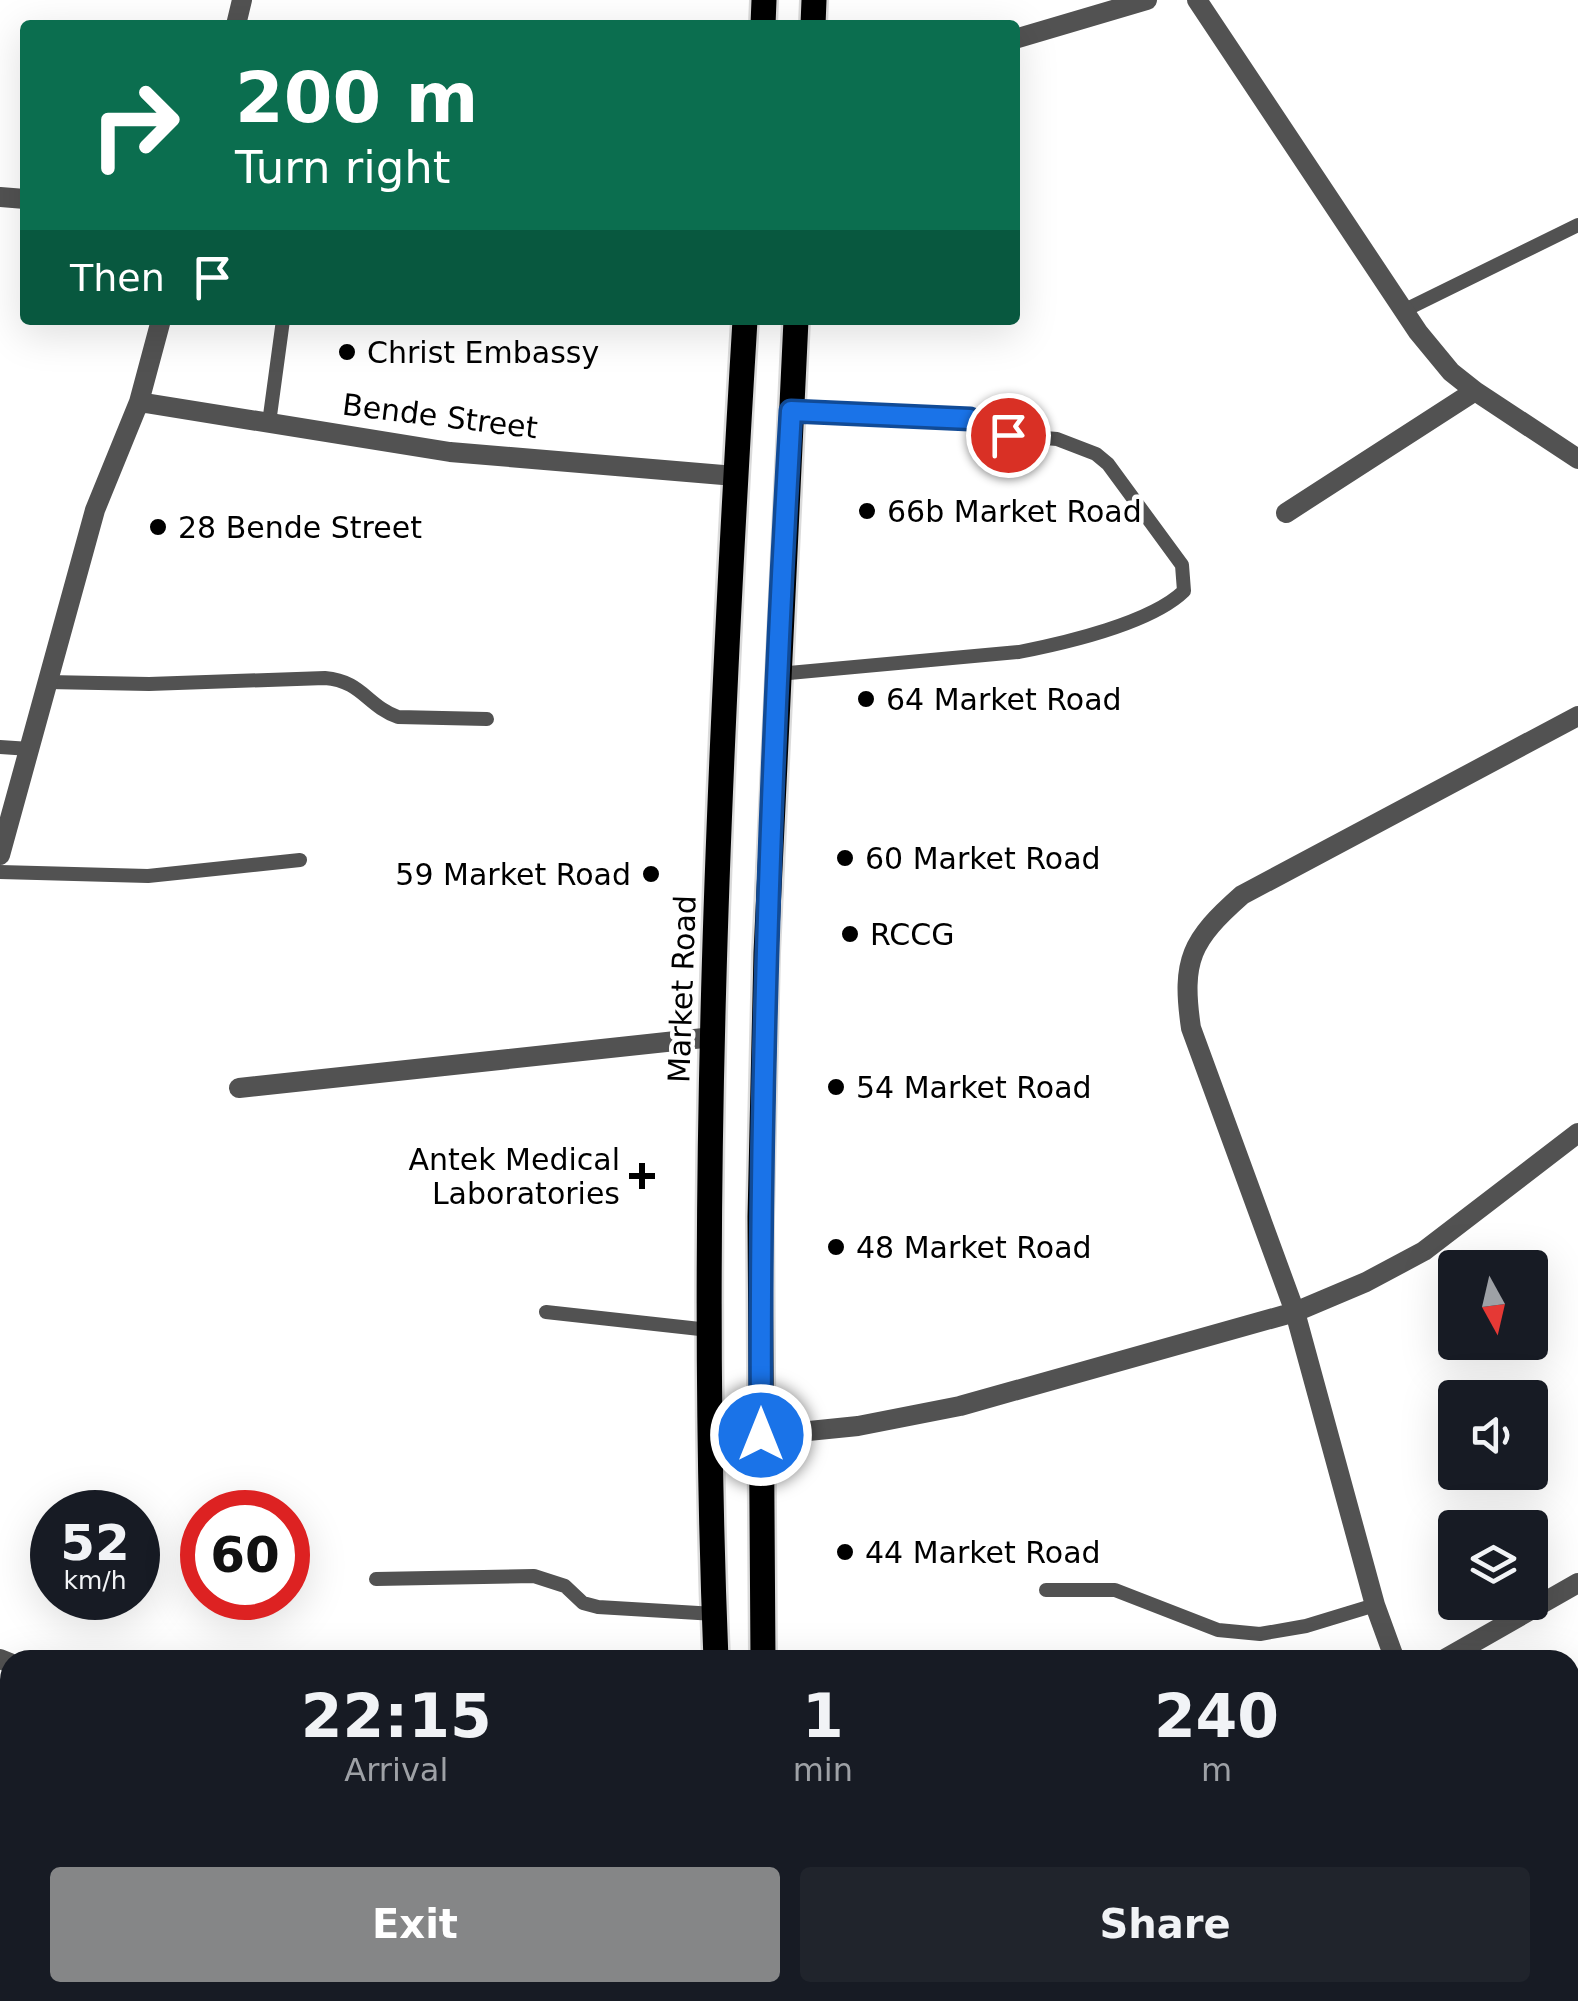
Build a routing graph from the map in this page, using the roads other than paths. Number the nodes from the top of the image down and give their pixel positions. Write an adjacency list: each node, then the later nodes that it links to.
1 (1147, 0): 3 (street)
2 (1197, 0): 5 (street)
3 (1020, 38)
4 (1578, 225): 5 (lane)
5 (1404, 310): 10 (street)
6 (160, 325): 11 (street)
7 (282, 325): 13 (lane)
8 (745, 325): 15 (main road, Market Road)
9 (796, 325): 12 (main road)
10 (1475, 391): 14 (street); 16 (street)
11 (139, 402): 13 (street, Bende Street); 18 (street)
12 (791, 411): 17 (main road); 17 (lane)
13 (269, 423): 15 (street, Bende Street)
14 (1578, 459)
15 (735, 476): 26 (main road, Market Road)
16 (1286, 513)
17 (778, 674): 32 (main road)
18 (48, 682): 20 (lane); 22 (street)
19 (1578, 716): 30 (street)
20 (487, 719)
21 (0, 747): 22 (lane)
22 (30, 749): 23 (street)
23 (0, 855)
24 (300, 860): 25 (lane)
25 (0, 872)
26 (713, 1037): 27 (street); 31 (main road, Market Road)
27 (239, 1088)
28 (1578, 1134): 30 (street)
29 (546, 1312): 31 (lane)
30 (1295, 1312): 32 (street); 37 (street)
31 (709, 1330): 33 (main road, Market Road)
32 (761, 1435): 33 (street); 40 (main road)
33 (710, 1441): 38 (main road, Market Road)
34 (376, 1579): 38 (lane)
35 (1578, 1584): 42 (street)
36 (1046, 1590): 37 (lane)
37 (1375, 1605): 41 (street)
38 (714, 1614): 39 (main road, Market Road)
39 (716, 1650)
40 (763, 1650)
41 (1391, 1650)
42 (1461, 1650)

